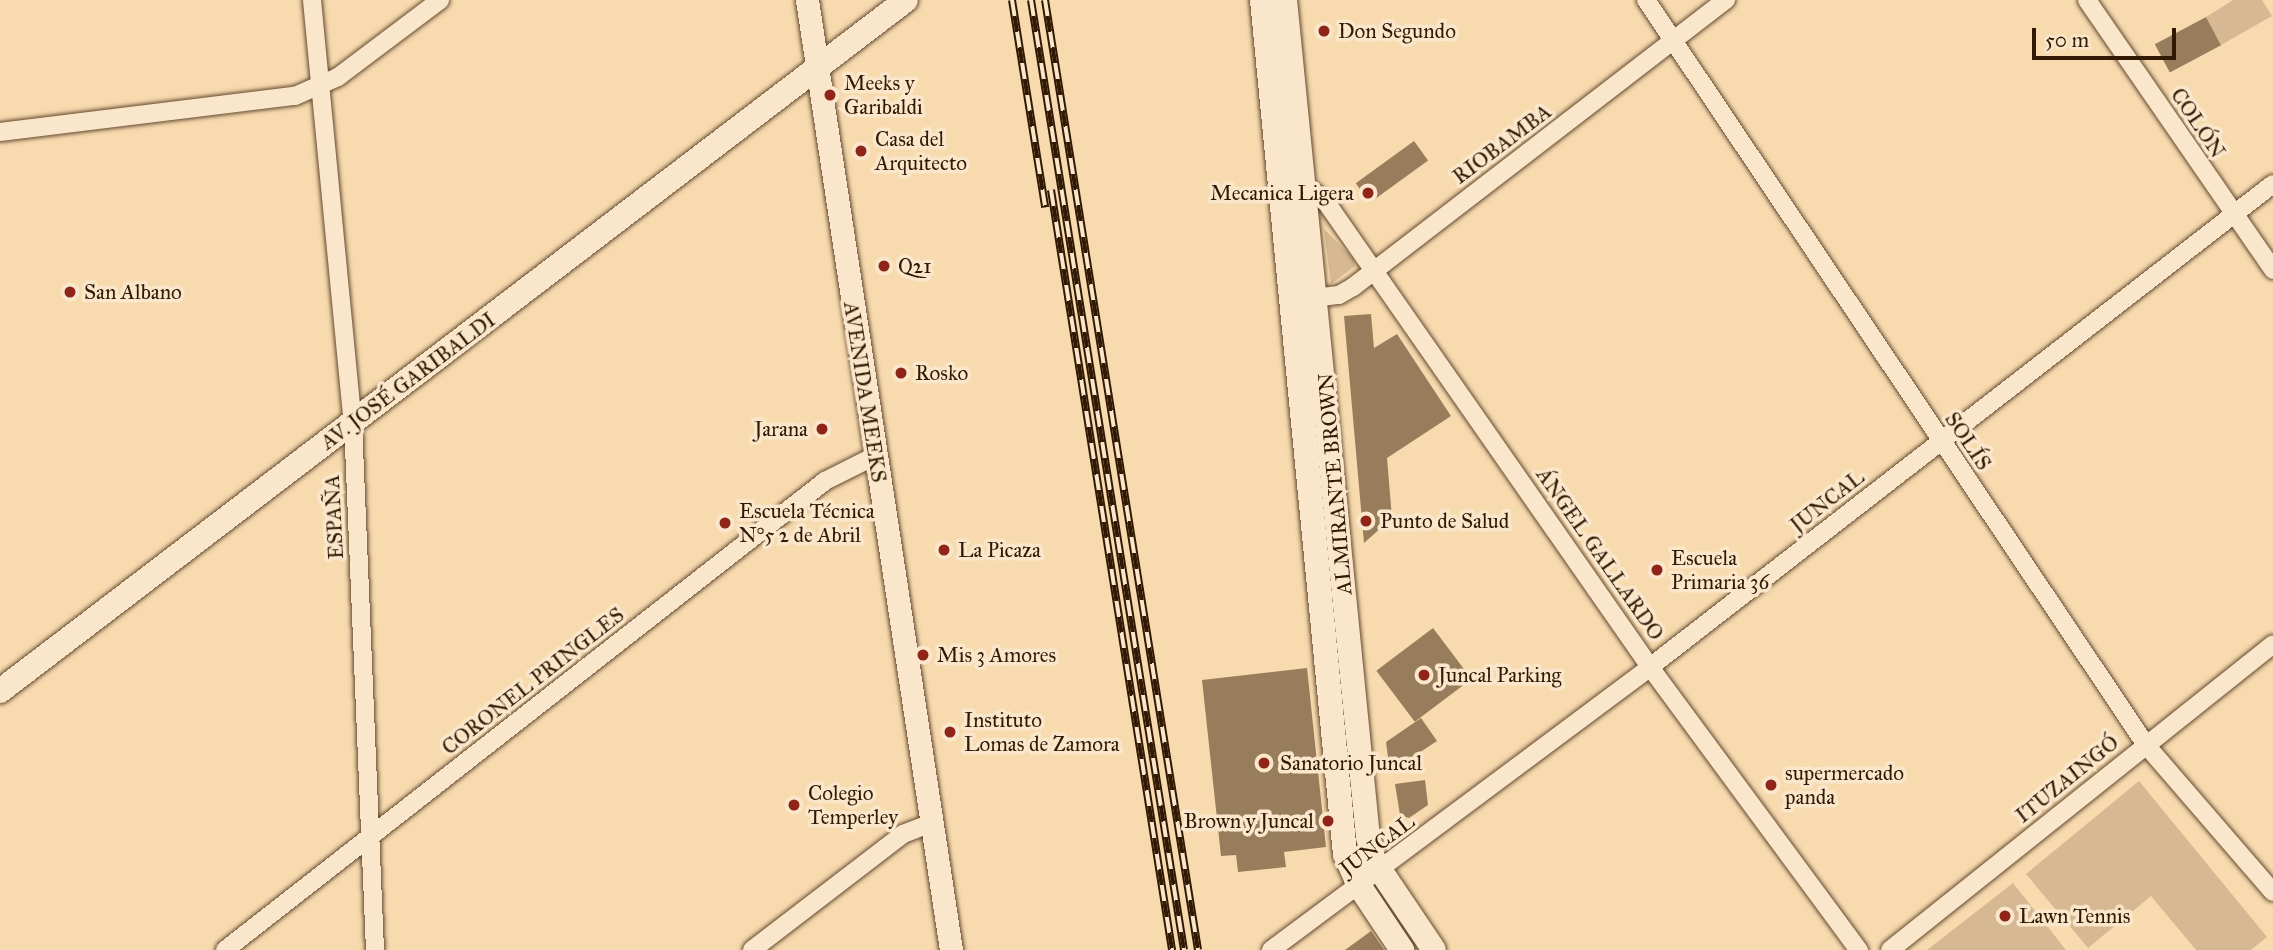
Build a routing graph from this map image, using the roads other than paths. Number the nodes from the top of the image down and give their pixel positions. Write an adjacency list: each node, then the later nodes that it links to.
1 (312, 0): 12 (street, ESPAÑA)
2 (440, 0): 12 (street)
3 (807, 0): 11 (street, AVENIDA MEEKS)
4 (906, 0): 11 (main road, AV. JOSÉ GARIBALDI)
5 (1262, 0): 19 (main road, ALMIRANTE BROWN)
6 (1285, 0): 14 (main road, ALMIRANTE BROWN)
7 (1646, 0): 10 (street, SOLÍS)
8 (1726, 0): 10 (street, RIOBAMBA)
9 (2087, 0): 16 (street, COLÓN)
10 (1674, 42): 17 (street, RIOBAMBA); 21 (street, SOLÍS)
11 (817, 71): 20 (main road, AV. JOSÉ GARIBALDI); 22 (street, AVENIDA MEEKS)
12 (319, 88): 13 (street); 20 (street, ESPAÑA)
13 (0, 132)
14 (1305, 184): 17 (street, ÁNGEL GALLARDO); 19 (main road, ALMIRANTE BROWN)
15 (2273, 184): 16 (street, JUNCAL)
16 (2234, 215): 18 (street, COLÓN); 21 (street, JUNCAL)
17 (1374, 270): 19 (street, RIOBAMBA); 24 (street, ÁNGEL GALLARDO)
18 (2273, 270)
19 (1306, 299): 29 (main road, ALMIRANTE BROWN); 30 (main road, ALMIRANTE BROWN)
20 (353, 423): 25 (main road, AV. JOSÉ GARIBALDI); 28 (street, ESPAÑA)
21 (1941, 442): 24 (street, JUNCAL); 26 (street, SOLÍS)
22 (875, 456): 27 (street, AVENIDA MEEKS); 28 (street, CORONEL PRINGLES)
23 (2273, 644): 26 (street, ITUZAINGÓ)
24 (1650, 667): 29 (street, JUNCAL); 39 (street, ÁNGEL GALLARDO)
25 (0, 691)
26 (2146, 745): 31 (street, SOLÍS); 40 (street, ITUZAINGÓ)
27 (932, 823): 34 (street); 35 (street, AVENIDA MEEKS)
28 (371, 836): 32 (street, CORONEL PRINGLES); 33 (street, ESPAÑA)
29 (1380, 871): 30 (street, JUNCAL); 38 (main road, ALMIRANTE BROWN)
30 (1360, 887): 36 (street, JUNCAL); 37 (main road, ALMIRANTE BROWN)
31 (2273, 891)
32 (225, 950)
33 (375, 950)
34 (752, 950)
35 (951, 950)
36 (1271, 950)
37 (1402, 950)
38 (1434, 950)
39 (1859, 950)
40 (1890, 950)

